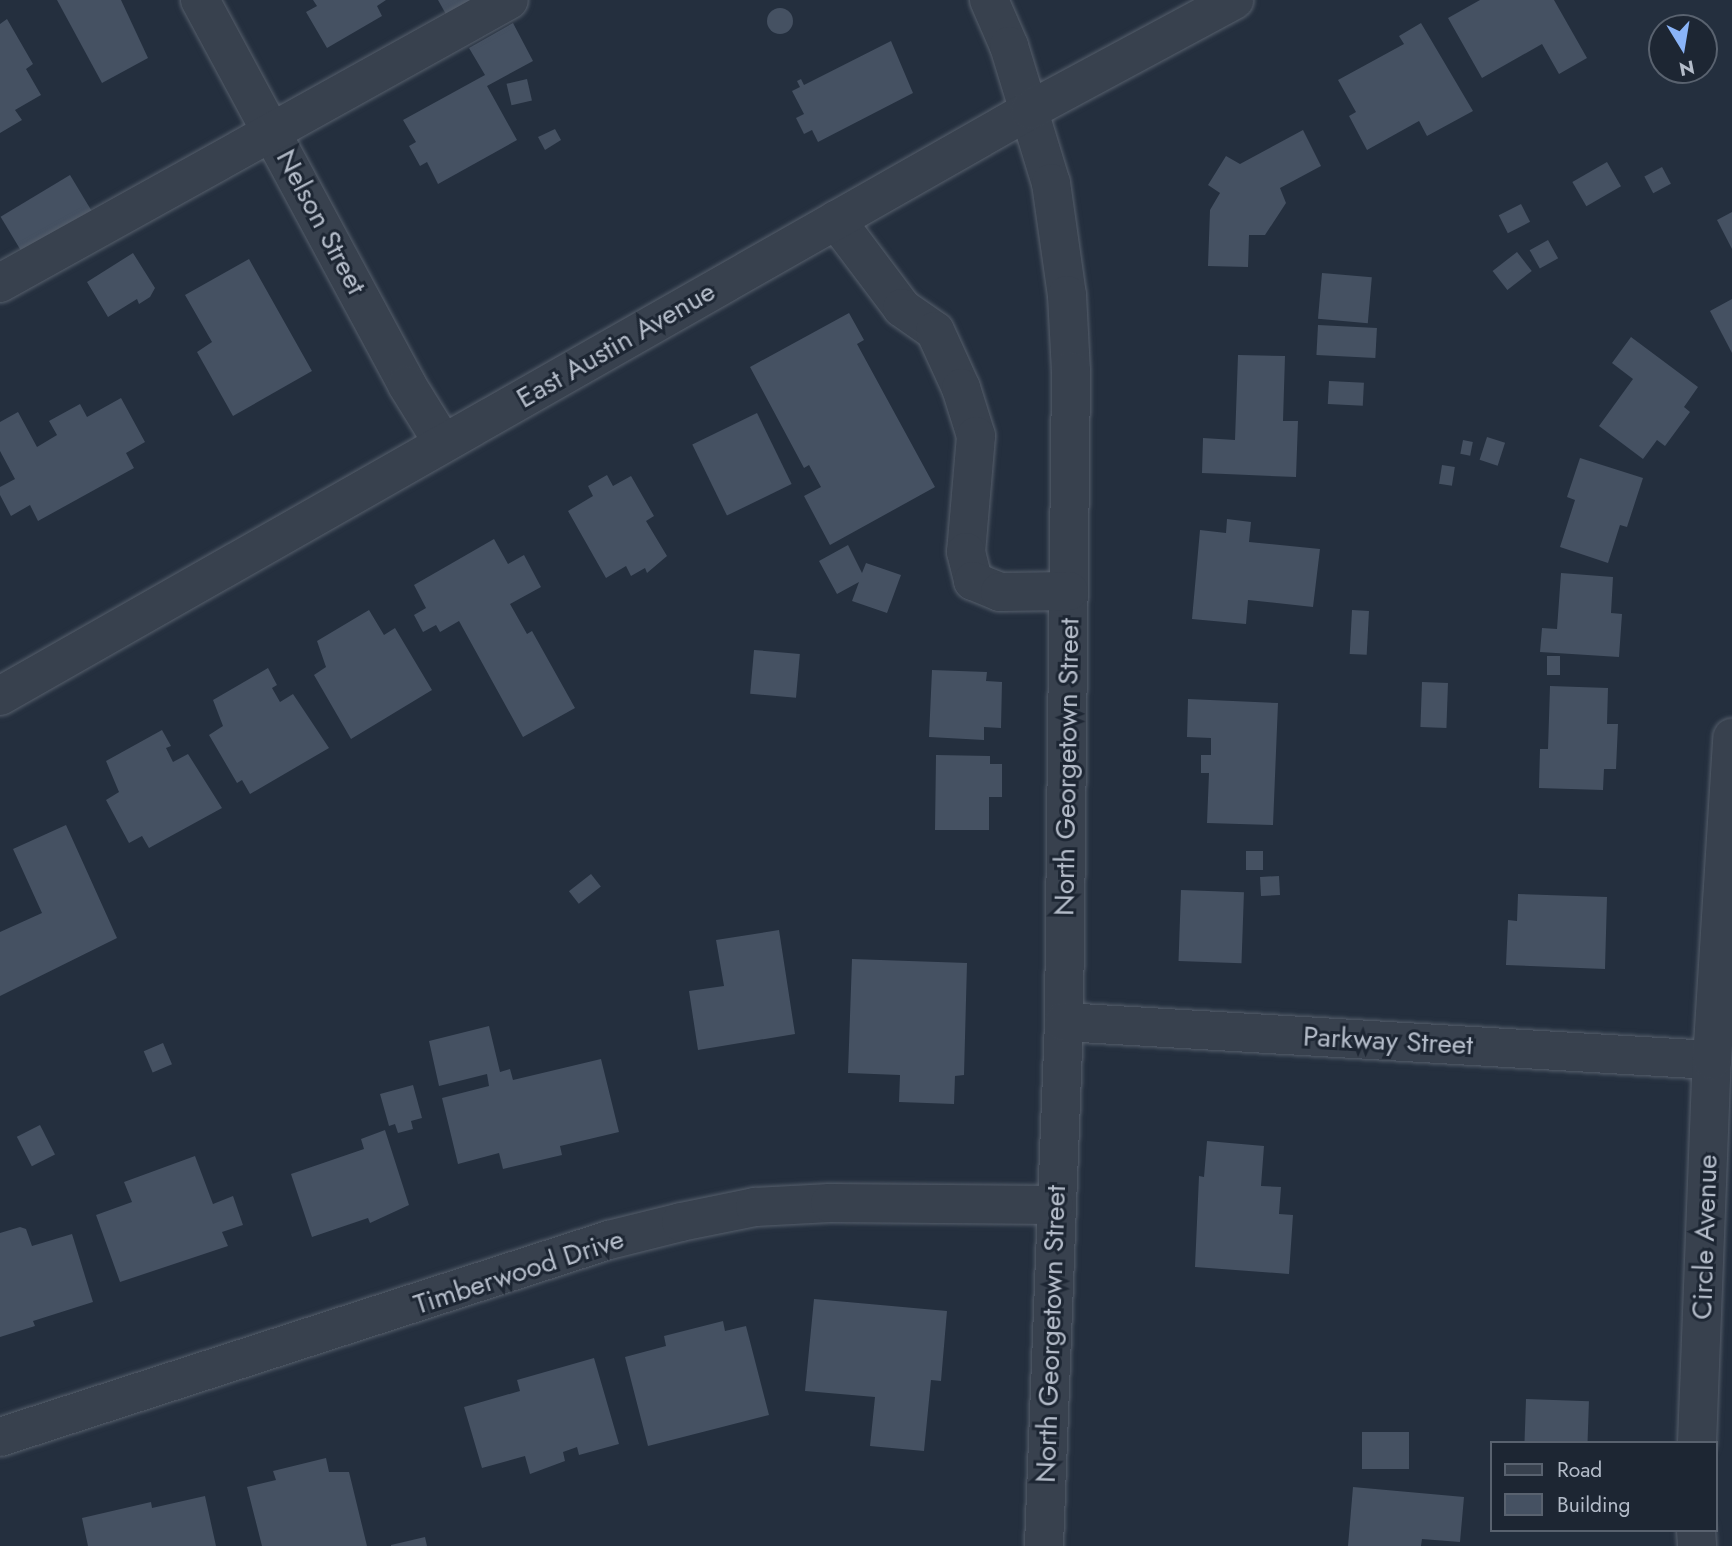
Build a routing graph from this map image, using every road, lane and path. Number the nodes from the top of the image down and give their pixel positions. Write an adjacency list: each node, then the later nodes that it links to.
1 (200, 0): 6 (street, Nelson Street)
2 (509, 0): 6 (street)
3 (989, 0): 5 (street, North Georgetown Street)
4 (1234, 0): 5 (street, East Austin Avenue)
5 (1030, 110): 7 (street, East Austin Avenue); 10 (street, North Georgetown Street)
6 (272, 131): 8 (street); 9 (street, Nelson Street)
7 (836, 220): 9 (street, East Austin Avenue); 10 (street)
8 (0, 284)
9 (443, 443): 11 (street, East Austin Avenue)
10 (1069, 591): 13 (street, North Georgetown Street)
11 (0, 696)
12 (1732, 738): 14 (street, Circle Avenue)
13 (1064, 1022): 14 (street, Parkway Street); 15 (street, North Georgetown Street)
14 (1712, 1060): 17 (street, Circle Avenue)
15 (1055, 1205): 16 (street, Timberwood Drive); 18 (street, North Georgetown Street)
16 (0, 1437)
17 (1698, 1441)
18 (1044, 1546)

